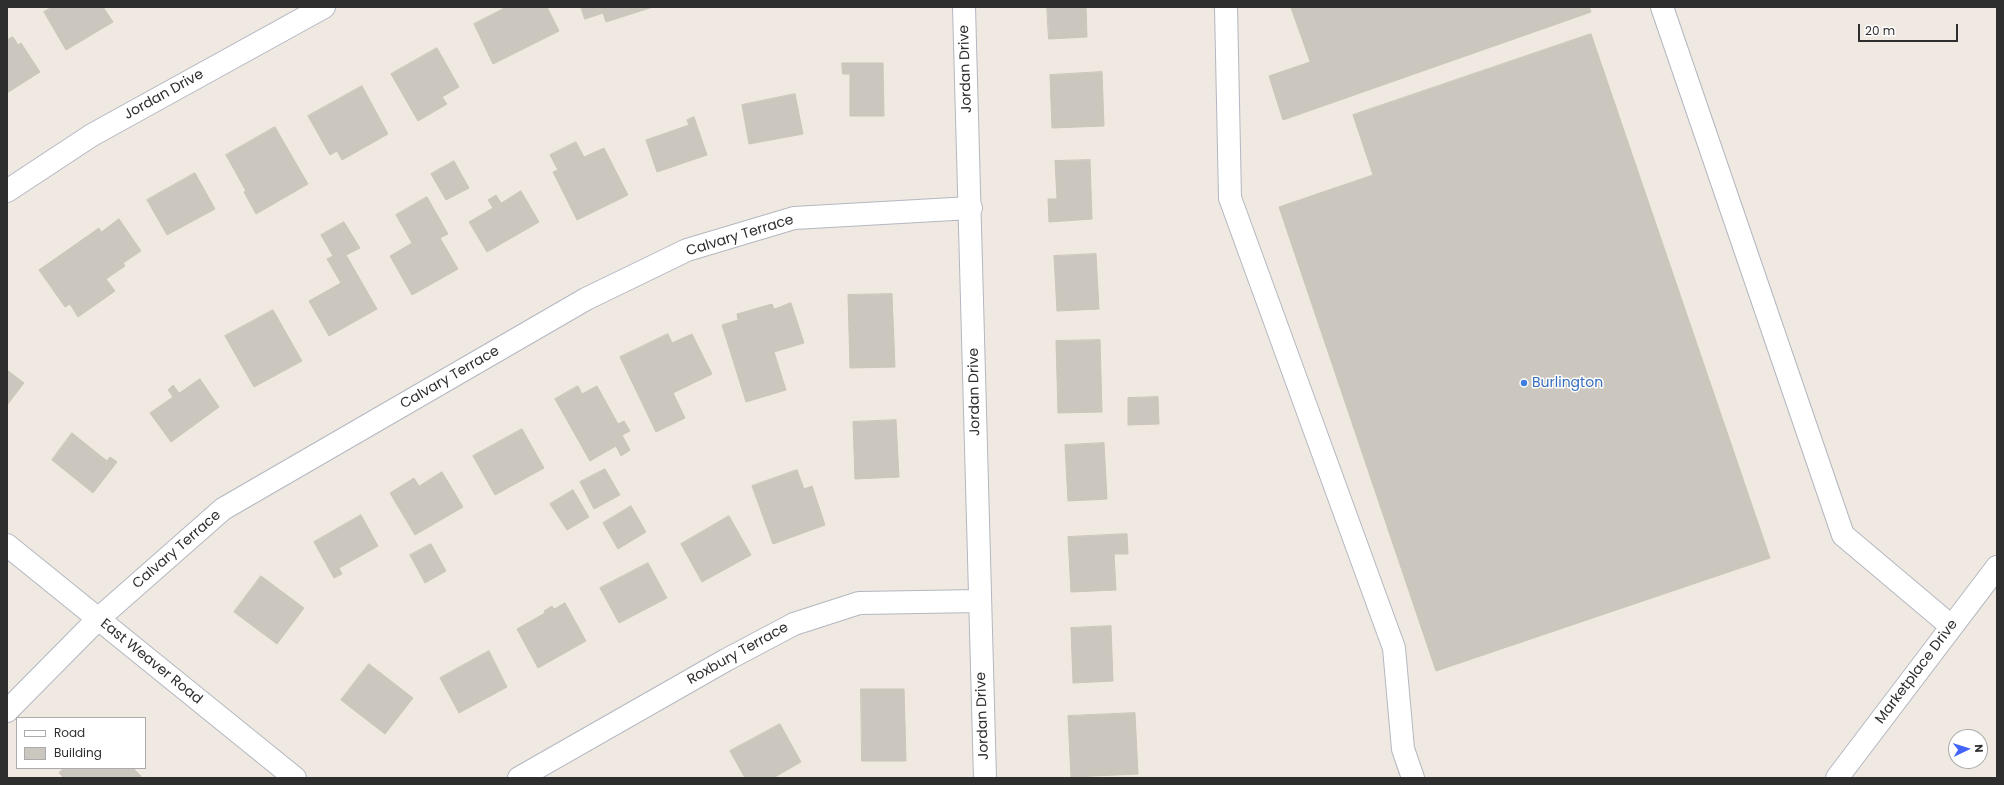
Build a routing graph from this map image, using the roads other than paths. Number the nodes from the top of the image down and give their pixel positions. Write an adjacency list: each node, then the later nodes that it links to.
1 (324, 7): 5 (street, Jordan Drive)
2 (964, 7): 6 (street, Jordan Drive)
3 (1226, 7): 16 (street)
4 (1662, 7): 11 (street)
5 (7, 191)
6 (971, 208): 9 (street, Jordan Drive); 10 (street, Calvary Terrace)
7 (7, 545): 10 (street, East Weaver Road)
8 (1997, 567): 11 (street, Marketplace Drive)
9 (979, 601): 14 (street, Roxbury Terrace); 15 (street, Jordan Drive)
10 (98, 619): 12 (street, Calvary Terrace); 13 (street, East Weaver Road)
11 (1951, 626): 17 (street, Marketplace Drive)
12 (7, 711)
13 (295, 778)
14 (519, 778)
15 (985, 778)
16 (1413, 778)
17 (1837, 778)

